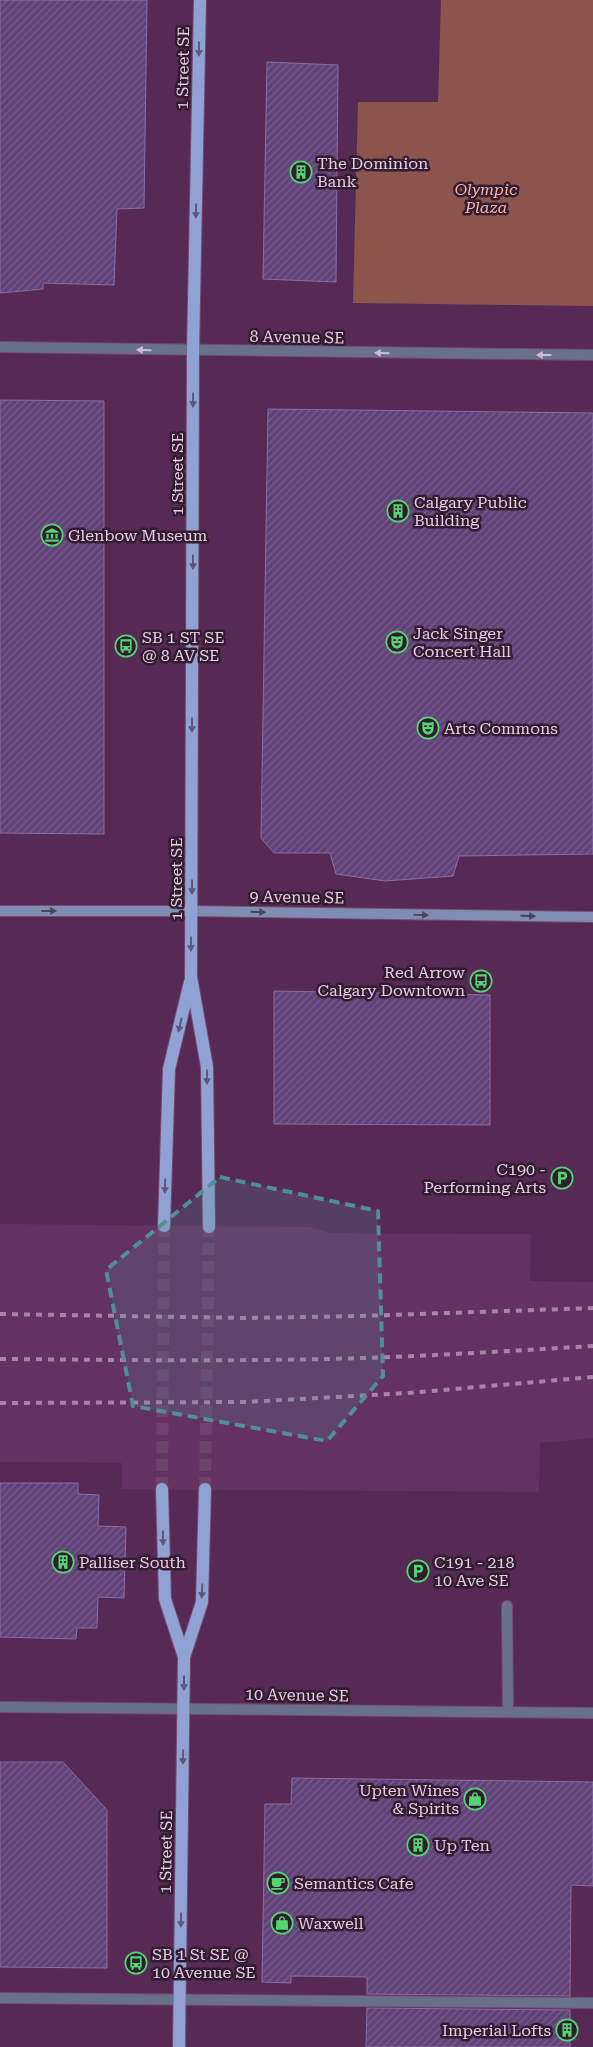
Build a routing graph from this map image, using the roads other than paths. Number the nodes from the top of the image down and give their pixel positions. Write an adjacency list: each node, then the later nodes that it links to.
1 (200, 0): 3 (main road, 1 Street SE, one-way to 3)
2 (0, 347): 3 (street, 8 Avenue SE, one-way to 2)
3 (193, 351): 4 (street, 8 Avenue SE, one-way to 3); 6 (main road, 1 Street SE, one-way to 6)
4 (593, 356)
5 (0, 911): 6 (main road, 9 Avenue SE, one-way to 6)
6 (192, 911): 7 (main road, 9 Avenue SE, one-way to 7); 8 (main road, 1 Street SE, one-way to 8)
7 (593, 917)
8 (191, 977): 9 (main road, 1 Street SE, one-way to 9); 10 (main road, 1 Street SE, one-way to 10)
9 (164, 1226)
10 (209, 1226)
11 (162, 1489): 14 (main road, 1 Street SE, one-way to 14)
12 (205, 1489): 14 (main road, 1 Street SE, one-way to 14)
13 (507, 1606): 17 (street)
14 (184, 1657): 16 (main road, 1 Street SE, one-way to 16)
15 (0, 1707): 16 (street, 10 Avenue SE)
16 (184, 1708): 17 (street, 10 Avenue SE); 20 (main road, 1 Street SE, one-way to 20)
17 (508, 1712): 18 (street, 10 Avenue SE)
18 (593, 1713)
19 (0, 1998): 20 (street)
20 (180, 2000): 21 (street); 22 (main road, 1 Street SE)
21 (593, 2003)
22 (180, 2047)

